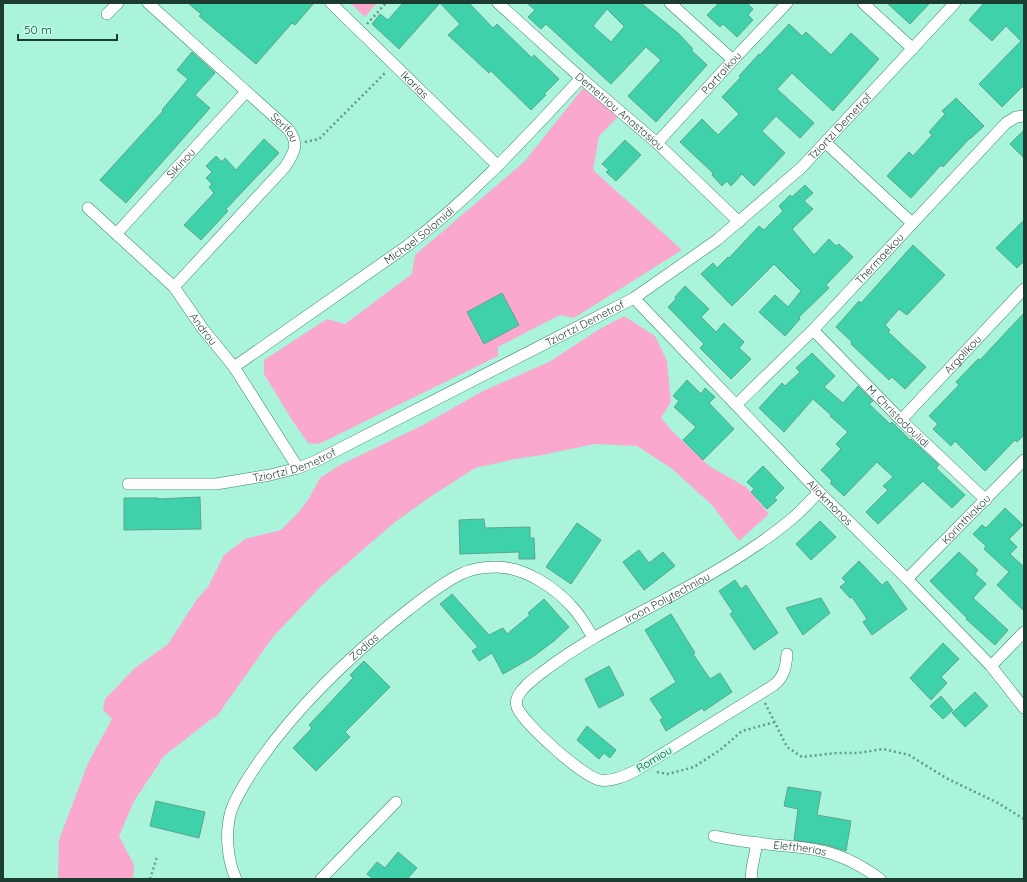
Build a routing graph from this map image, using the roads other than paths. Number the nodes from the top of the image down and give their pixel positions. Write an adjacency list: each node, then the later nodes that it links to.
1 (118, 3): 9 (street)
2 (148, 3): 13 (street, Serifou)
3 (331, 3): 17 (street, Ikarias)
4 (498, 3): 12 (street, Demetriou Anastasiou)
5 (670, 3): 11 (street)
6 (787, 3): 11 (street, Partraikou)
7 (863, 3): 10 (street)
8 (955, 3): 10 (street, Tziortzi Demetrof)
9 (107, 14)
10 (913, 49): 16 (street, Tziortzi Demetrof)
11 (733, 60): 15 (street, Partraikou)
12 (581, 78): 15 (street, Demetriou Anastasiou); 17 (street, Michael Solomidi)
13 (246, 92): 21 (street, Sikinou); 22 (street, Serifou)
14 (1024, 116): 20 (street, Thermaekou)
15 (657, 143): 19 (street, Demetriou Anastasiou)
16 (826, 143): 19 (street, Tziortzi Demetrof); 20 (street)
17 (498, 166): 26 (street, Michael Solomidi)
18 (88, 208): 21 (street, Androu)
19 (739, 222): 24 (street, Tziortzi Demetrof)
20 (912, 223): 25 (street, Thermaekou)
21 (116, 234): 22 (street, Androu)
22 (174, 287): 26 (street, Androu)
23 (1024, 289): 28 (street, Argolikou)
24 (634, 298): 27 (street, Aliakmonos); 30 (street, Tziortzi Demetrof)
25 (813, 330): 27 (street, Thermaekou); 28 (street, M. Christodoulidi)
26 (234, 367): 30 (street, Androu)
27 (736, 405): 32 (street, Aliakmonos)
28 (901, 420): 33 (street, M. Christodoulidi)
29 (1024, 460): 33 (street, Korinthiakou)
30 (298, 468): 31 (street, Tziortzi Demetrof)
31 (128, 484)
32 (819, 492): 34 (street, Aliakmonos); 36 (street, Iroon Polytechniou)
33 (986, 500): 34 (street, Korinthiakou)
34 (907, 579): 38 (street, Aliakmonos)
35 (1024, 632): 38 (street)
36 (593, 637): 39 (street, Iroon Polytechniou); 44 (street, Zodias)
37 (786, 654): 39 (street, Romiou)
38 (991, 666): 40 (street, Aliakmonos)
39 (516, 701)
40 (1024, 708)
41 (396, 802): 45 (street)
42 (714, 836): 43 (street, Eleftherias)
43 (757, 843): 46 (street); 47 (street, Eleftherias)
44 (236, 879)
45 (321, 879)
46 (751, 879)
47 (880, 879)

